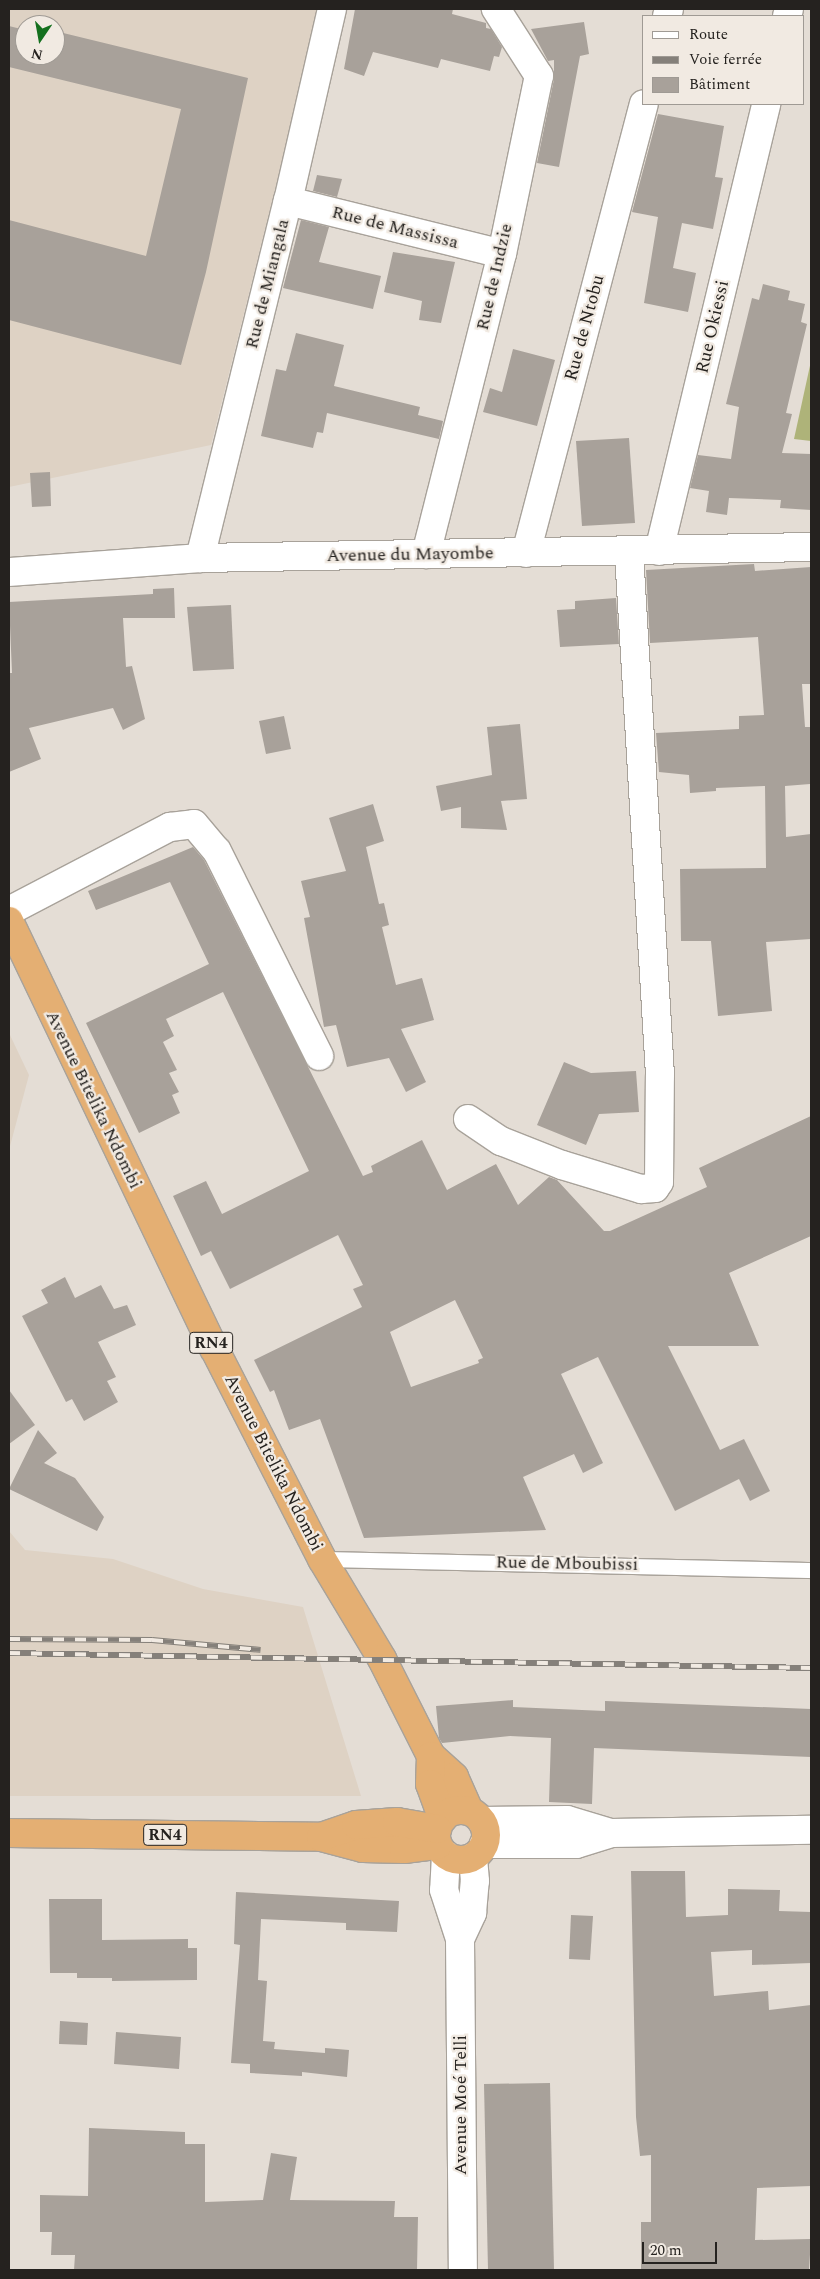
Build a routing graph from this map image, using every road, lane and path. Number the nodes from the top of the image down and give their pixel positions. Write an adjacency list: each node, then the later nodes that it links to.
1 (332, 9): 5 (street, Rue de Miangala)
2 (496, 9): 6 (street, Rue de Indzie)
3 (644, 105): 9 (street, Rue de Ntobu)
4 (766, 105): 8 (street, Rue Okiessi)
5 (288, 201): 6 (street, Rue de Massissa); 12 (street, Rue de Miangala)
6 (502, 254): 11 (street, Rue de Indzie)
7 (811, 548): 8 (street, Avenue du Mayombe)
8 (659, 551): 10 (street, Avenue du Mayombe)
9 (526, 553): 10 (street, Avenue du Mayombe); 11 (street, Avenue du Mayombe)
10 (629, 553): 17 (street)
11 (426, 554): 12 (street, Avenue du Mayombe)
12 (200, 558): 13 (street, Avenue du Mayombe)
13 (9, 572)
14 (9, 911): 16 (street)
15 (9, 921): 18 (highway, Avenue Bitelika Ndombi / RN4)
16 (319, 1056)
17 (468, 1118)
18 (322, 1559): 19 (lane, Rue de Mboubissi); 20 (highway, Avenue Bitelika Ndombi / RN4)
19 (811, 1570)
20 (431, 1756): 23 (highway, RN4); 24 (highway, RN4)
21 (811, 1830): 23 (street)
22 (9, 1833): 24 (highway, RN4)
23 (477, 1833): 24 (highway, RN4); 24 (highway, RN4); 25 (street, Avenue Moé Telli)
24 (441, 1837): 25 (street, Avenue Moé Telli)
25 (460, 1939): 26 (street, Avenue Moé Telli)
26 (463, 2270)

